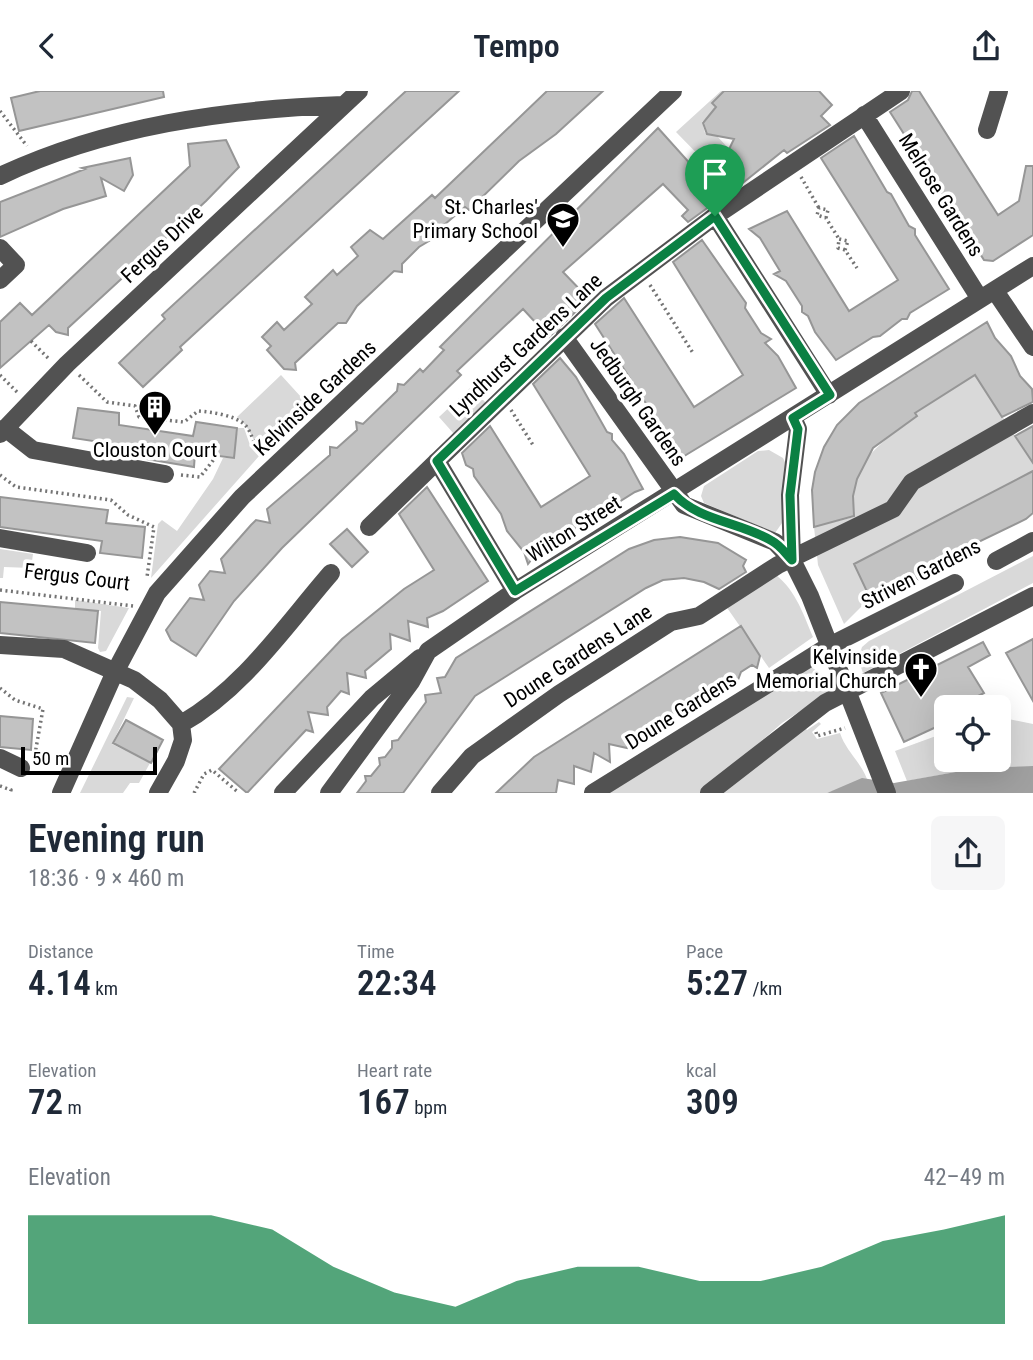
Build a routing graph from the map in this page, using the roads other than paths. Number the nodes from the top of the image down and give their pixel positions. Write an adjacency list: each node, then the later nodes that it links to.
1 (359, 91): 5 (street, Fergus Drive)
2 (673, 91): 36 (street, Kelvinside Gardens)
3 (901, 91): 6 (street, Lyndhurst Gardens Lane)
4 (999, 91): 7 (street)
5 (343, 105): 8 (street); 19 (street, Fergus Drive)
6 (864, 115): 9 (street, Lyndhurst Gardens Lane); 13 (street, Melrose Gardens)
7 (987, 130)
8 (0, 176)
9 (715, 216): 14 (street, Lyndhurst Gardens Lane); 16 (street)
10 (0, 248): 12 (street)
11 (1033, 266): 13 (street, Wilton Street)
12 (0, 280)
13 (988, 295): 15 (street, Melrose Gardens); 16 (street, Wilton Street)
14 (564, 337): 20 (street, Lyndhurst Gardens Lane); 22 (street, Jedburgh Gardens)
15 (1033, 347)
16 (830, 395): 18 (street, Wilton Street)
17 (1033, 413): 27 (street, Doune Gardens Lane)
18 (793, 418): 22 (street, Wilton Street); 27 (street)
19 (2, 431): 21 (street)
20 (437, 461): 23 (street, Lyndhurst Gardens Lane); 31 (street)
21 (165, 474)
22 (674, 494): 27 (street); 31 (street, Wilton Street)
23 (369, 527)
24 (0, 538): 26 (street, Fergus Court)
25 (1033, 541): 28 (street, Striven Gardens)
26 (87, 553)
27 (792, 560): 34 (street); 44 (street, Doune Gardens Lane)
28 (996, 561)
29 (331, 573): 37 (street)
30 (955, 583): 34 (street, Striven Gardens)
31 (515, 591): 35 (street, Wilton Street)
32 (1033, 596): 46 (street)
33 (0, 645): 36 (street)
34 (829, 646): 45 (street, Doune Gardens); 47 (street)
35 (428, 651): 42 (street, Wilton Street); 43 (street, Wilton Street)
36 (114, 674): 37 (street); 40 (street, Kelvinside Gardens)
37 (181, 724): 41 (street)
38 (0, 758): 39 (street)
39 (21, 768)
40 (61, 793)
41 (158, 793)
42 (283, 793)
43 (329, 793)
44 (440, 793)
45 (593, 793)
46 (709, 793)
47 (887, 793)

